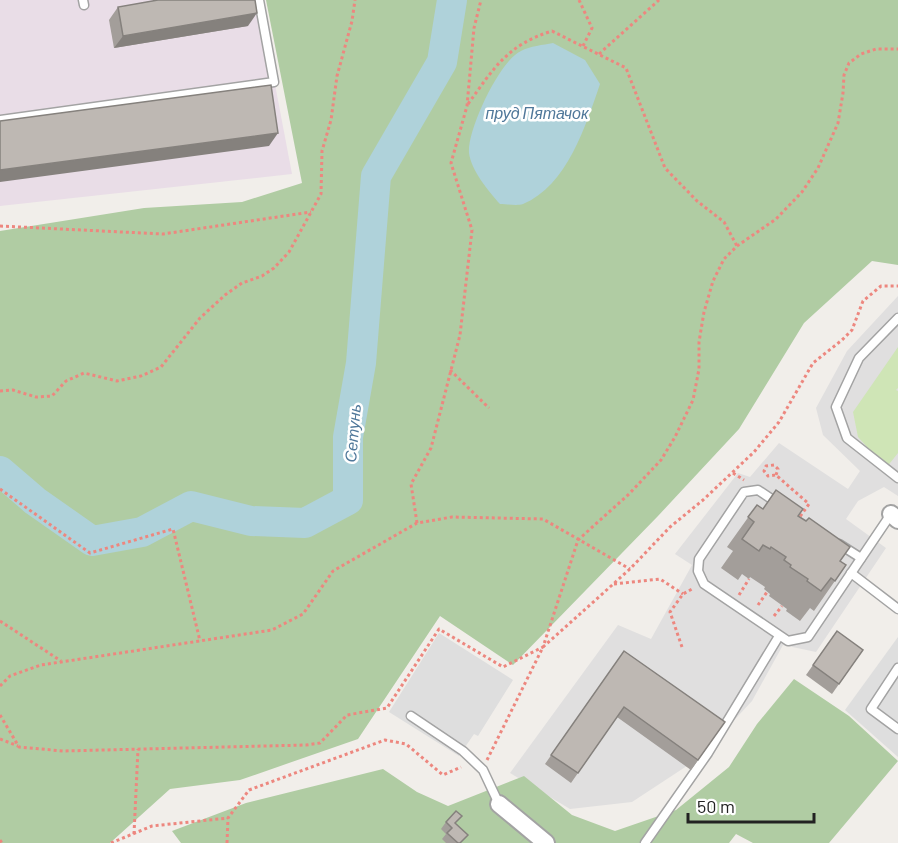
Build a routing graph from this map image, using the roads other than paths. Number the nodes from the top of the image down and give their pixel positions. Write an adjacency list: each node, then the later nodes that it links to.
1 (259, 0): 2 (lane)
2 (0, 120)
3 (898, 318): 4 (lane)
4 (898, 478)
5 (791, 512): 11 (lane)
6 (894, 517): 8 (lane)
7 (819, 530): 8 (lane)
8 (861, 558): 9 (lane)
9 (851, 573): 10 (lane); 11 (lane)
10 (898, 609)
11 (779, 636): 17 (lane)
12 (898, 668): 14 (lane)
13 (411, 717): 15 (lane)
14 (898, 729)
15 (499, 804): 16 (street)
16 (546, 843)
17 (645, 843)

